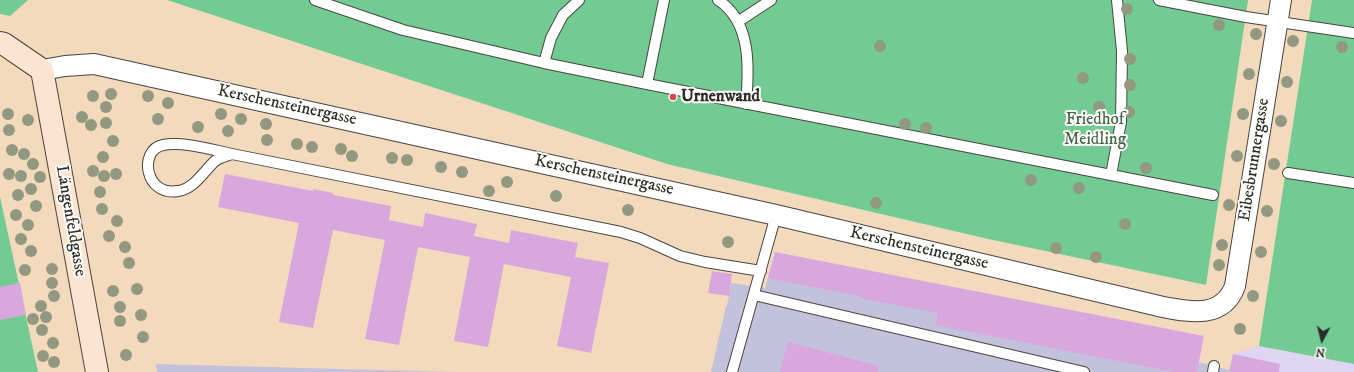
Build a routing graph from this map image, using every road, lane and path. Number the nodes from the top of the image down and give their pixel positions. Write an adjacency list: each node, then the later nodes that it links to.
1 (315, 0): 13 (lane)
2 (578, 0): 13 (lane)
3 (664, 0): 15 (lane)
4 (718, 0): 9 (lane)
5 (771, 0): 9 (lane)
6 (1117, 0): 19 (lane)
7 (1159, 0): 10 (lane)
8 (1281, 0): 10 (street, Eibesbrunnergasse)
9 (739, 21): 16 (lane)
10 (1278, 22): 11 (lane); 25 (street, Eibesbrunnergasse)
11 (1354, 33)
12 (0, 44): 14 (street)
13 (544, 63): 15 (lane)
14 (42, 70): 22 (street, Kerschensteinergasse); 26 (street, Längenfeldgasse)
15 (647, 84): 16 (lane)
16 (746, 104): 19 (lane)
17 (232, 154): 17 (lane); 23 (lane)
18 (1288, 173): 20 (lane)
19 (1111, 175): 21 (lane)
20 (1354, 183)
21 (1213, 195)
22 (776, 215): 23 (lane); 25 (street, Kerschensteinergasse)
23 (761, 271): 24 (lane)
24 (754, 295): 27 (lane); 28 (lane)
25 (1212, 309)
26 (97, 372)
27 (732, 372)
28 (1084, 372)

